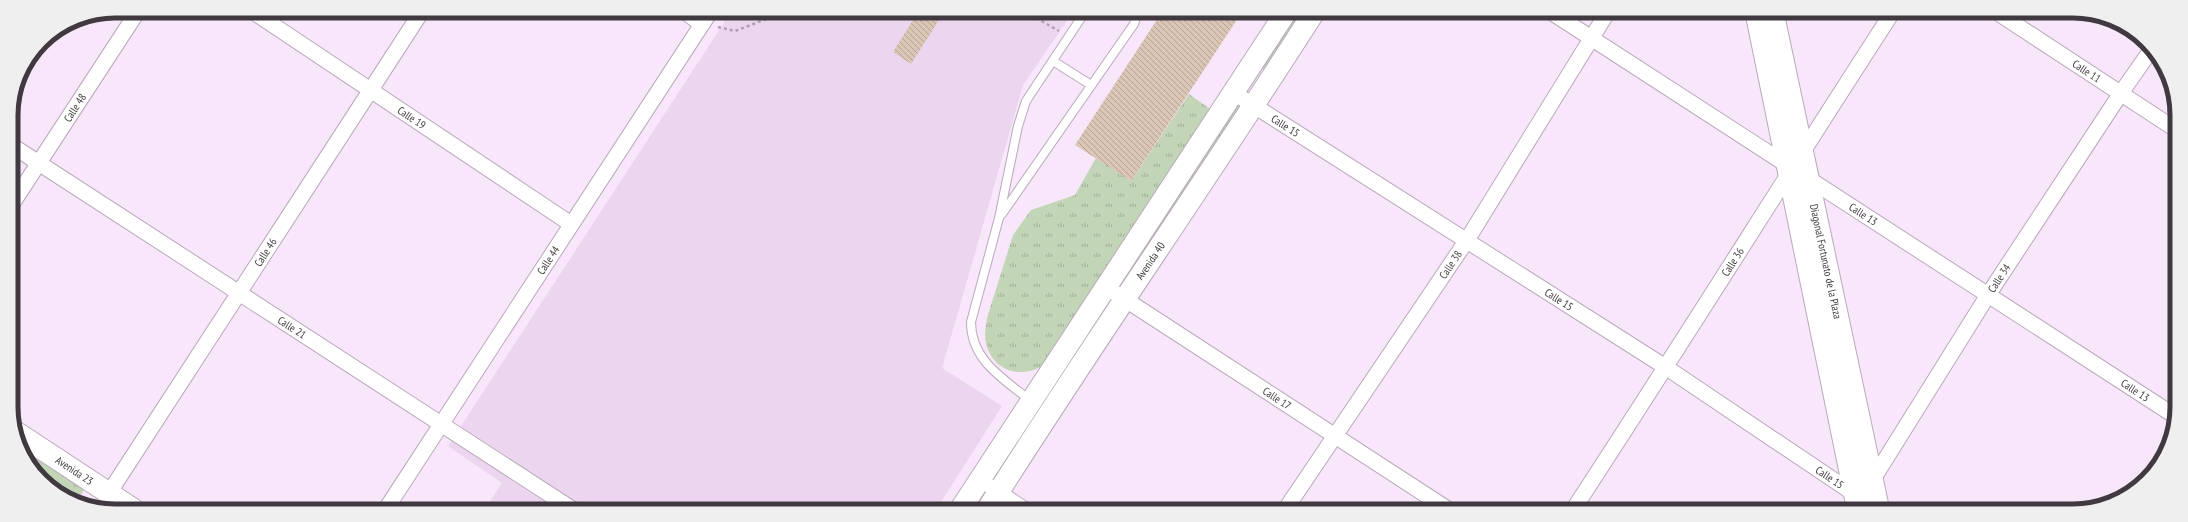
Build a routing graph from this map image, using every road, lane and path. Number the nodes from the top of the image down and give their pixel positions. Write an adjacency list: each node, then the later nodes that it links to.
1 (133, 18): 28 (street, Calle 48)
2 (263, 18): 22 (street, Calle 19)
3 (417, 18): 22 (street, Calle 46)
4 (706, 18): 5 (path); 32 (street, Calle 44)
5 (769, 18)
6 (1036, 18): 17 (path)
7 (1081, 18): 20 (lane)
8 (1136, 18): 21 (lane)
9 (1282, 18): 23 (main road, Avenida 40)
10 (1310, 18): 25 (main road, Avenida 40)
11 (1559, 18): 18 (street, Calle 13)
12 (1603, 18): 18 (street, Calle 38)
13 (1757, 18): 29 (main road, Diagonal Fortunato de la Plaza)
14 (1774, 18): 29 (main road, Diagonal Fortunato de la Plaza)
15 (1889, 18): 29 (street, Calle 36)
16 (2006, 18): 24 (street, Calle 11)
17 (1062, 33)
18 (1590, 38): 29 (street, Calle 13); 33 (street, Calle 38)
19 (2148, 54): 24 (street, Calle 34)
20 (1053, 61): 21 (lane); 31 (lane)
21 (1091, 86): 31 (lane)
22 (371, 90): 32 (street, Calle 19); 35 (street, Calle 46)
23 (1234, 92): 25 (street, Calle 15); 34 (main road, Avenida 40)
24 (2121, 93): 26 (street, Calle 11); 36 (street, Calle 34)
25 (1254, 106): 33 (street, Calle 15); 37 (main road, Avenida 40)
26 (2170, 125)
27 (18, 150): 28 (street, Calle 21)
28 (38, 163): 30 (street, Calle 48); 35 (street, Calle 21)
29 (1795, 167): 36 (street, Calle 13); 38 (street, Calle 36); 45 (main road, Diagonal Fortunato de la Plaza); 58 (main road, Diagonal Fortunato de la Plaza)
30 (18, 195)
31 (999, 218): 39 (lane)
32 (572, 224): 41 (street, Calle 44)
33 (1467, 240): 38 (street, Calle 15); 42 (street, Calle 38)
34 (1106, 287): 37 (street, Calle 17); 39 (main road, Avenida 40)
35 (239, 292): 41 (street, Calle 21); 47 (street, Calle 46)
36 (1988, 295): 40 (street, Calle 13); 45 (street, Calle 34)
37 (1125, 299): 39 (main road, Avenida 40); 42 (street, Calle 17)
38 (1667, 368): 56 (street, Calle 36); 57 (street, Calle 15)
39 (1040, 408): 44 (main road, Avenida 40); 46 (main road, Avenida 40)
40 (2170, 413)
41 (441, 424): 49 (street, Calle 44); 50 (street, Calle 21)
42 (1334, 436): 54 (street, Calle 38); 55 (street, Calle 17)
43 (23, 437): 47 (main road, Avenida 23)
44 (980, 479): 46 (street); 51 (main road, Avenida 40)
45 (1872, 480): 59 (main road, Diagonal Fortunato de la Plaza)
46 (998, 492): 52 (main road, Avenida 40); 53 (street)
47 (104, 501): 48 (main road, Avenida 23)
48 (115, 504)
49 (389, 504)
50 (564, 504)
51 (964, 504)
52 (991, 504)
53 (1017, 504)
54 (1289, 504)
55 (1439, 504)
56 (1578, 504)
57 (1862, 504)
58 (1865, 504)
59 (1866, 504)

